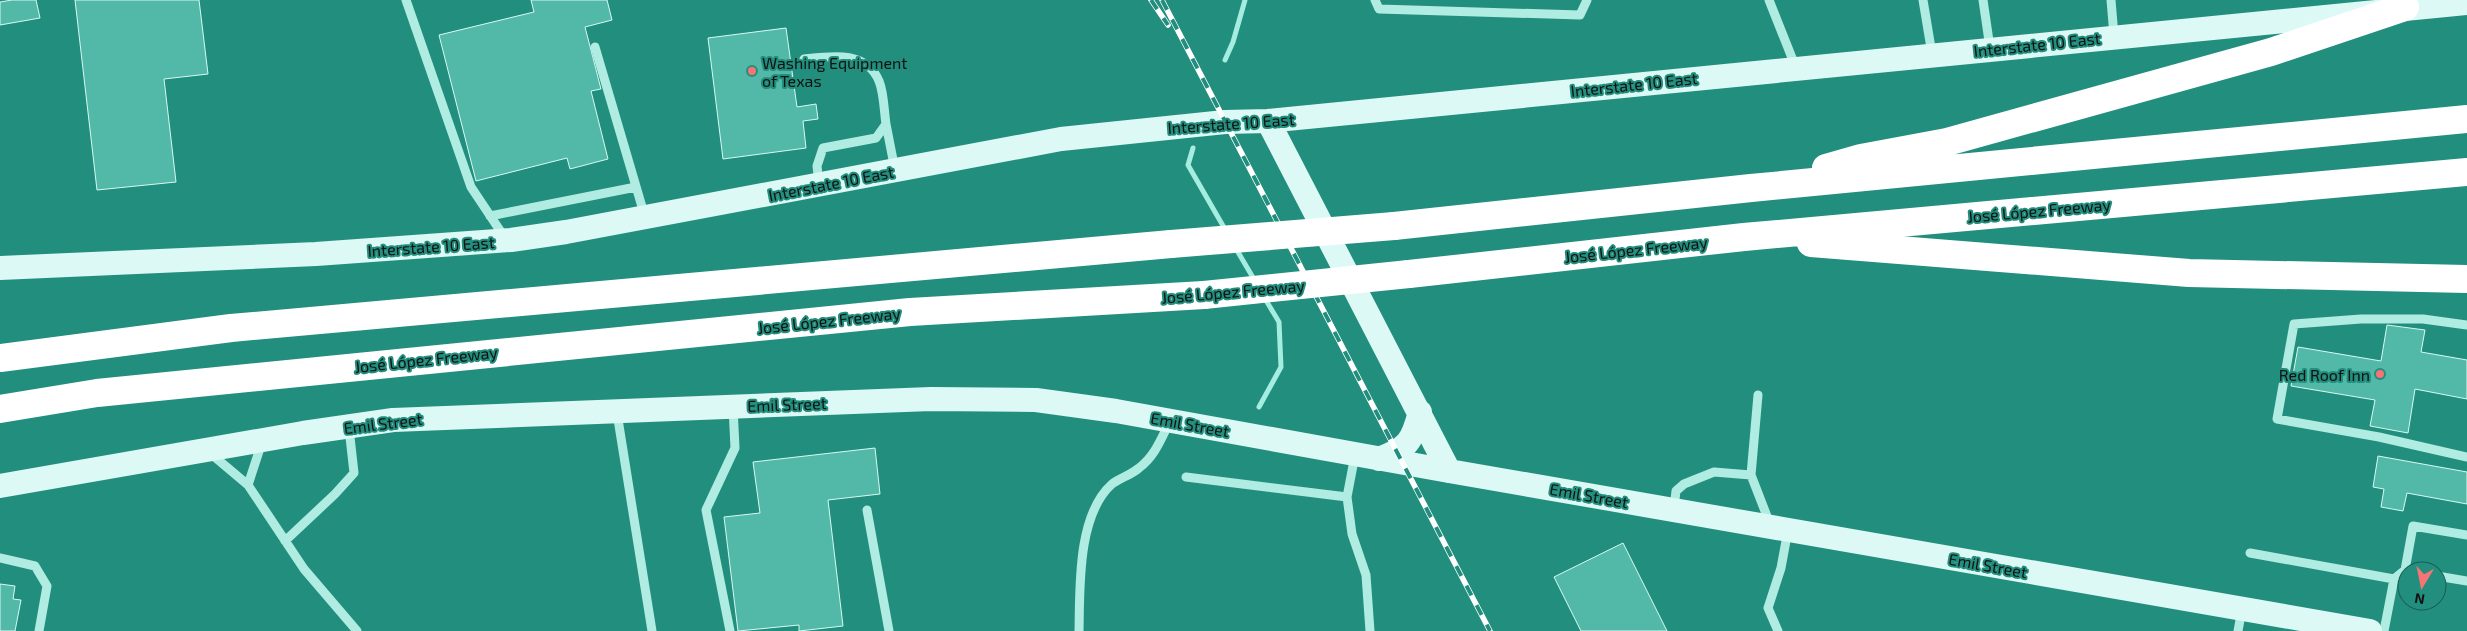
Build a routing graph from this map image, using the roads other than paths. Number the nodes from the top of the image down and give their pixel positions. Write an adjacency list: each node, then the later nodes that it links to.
1 (406, 0): 24 (lane)
2 (1375, 0): 3 (lane)
3 (1587, 0)
4 (1769, 0): 15 (lane)
5 (1923, 0): 13 (lane)
6 (1983, 0): 12 (lane)
7 (2110, 0): 10 (lane)
8 (2456, 2): 9 (main road, Interstate 10 East)
9 (2405, 7): 10 (main road, Interstate 10 East); 23 (highway)
10 (2114, 36): 12 (main road, Interstate 10 East)
11 (595, 47): 22 (lane)
12 (1990, 49): 13 (main road, Interstate 10 East)
13 (1932, 54): 15 (main road, Interstate 10 East)
14 (804, 59): 18 (lane)
15 (1796, 68): 17 (main road, Interstate 10 East)
16 (2467, 119): 23 (highway)
17 (1268, 121): 19 (main road, Interstate 10 East); 39 (main road)
18 (886, 124): 19 (lane); 21 (lane)
19 (895, 170): 21 (main road, Interstate 10 East)
20 (2467, 172): 26 (highway, José López Freeway)
21 (820, 185): 25 (main road, Interstate 10 East)
22 (636, 187): 24 (lane); 25 (lane)
23 (1751, 188): 31 (highway, bridge)
24 (490, 216): 27 (lane)
25 (646, 218): 27 (main road, Interstate 10 East)
26 (1744, 237): 29 (highway); 34 (highway, José López Freeway, bridge)
27 (507, 240): 28 (main road, Interstate 10 East)
28 (0, 268)
29 (2467, 279)
30 (2467, 325): 46 (lane)
31 (231, 328): 32 (highway); 33 (highway)
32 (0, 339)
33 (0, 358)
34 (97, 393): 37 (highway, José López Freeway); 41 (highway)
35 (1758, 395): 49 (lane)
36 (733, 406): 38 (main road, Emil Street); 40 (main road, Emil Street); 71 (lane)
37 (0, 409)
38 (617, 410): 42 (main road, Emil Street); 70 (lane)
39 (1420, 412): 47 (main road); 48 (main road)
40 (1170, 420): 45 (main road, Emil Street); 73 (lane)
41 (0, 421)
42 (349, 426): 43 (main road, Emil Street); 58 (lane)
43 (262, 440): 44 (main road, Emil Street); 51 (lane)
44 (206, 450): 51 (lane); 52 (main road, Emil Street)
45 (1355, 454): 47 (main road, Emil Street); 53 (lane)
46 (2467, 456)
47 (1379, 459): 48 (main road, Emil Street)
48 (1449, 471): 55 (main road, Emil Street)
49 (1751, 475): 55 (lane); 56 (lane)
50 (1186, 477): 53 (lane)
51 (248, 485): 58 (lane)
52 (0, 486)
53 (1347, 497): 74 (lane)
54 (867, 510): 72 (lane)
55 (1673, 510): 56 (main road, Emil Street)
56 (1779, 528): 66 (main road, Emil Street); 75 (lane)
57 (2467, 535): 61 (lane)
58 (285, 541): 69 (lane)
59 (2250, 553): 64 (lane)
60 (0, 558): 68 (lane)
61 (2409, 561)
62 (2397, 577): 64 (lane)
63 (2447, 578): 65 (lane)
64 (2394, 579): 76 (lane)
65 (2467, 581)
66 (2240, 620): 67 (main road, Emil Street)
67 (2360, 630)
68 (39, 631)
69 (357, 631)
70 (652, 631)
71 (730, 631)
72 (889, 631)
73 (1079, 631)
74 (1370, 631)
75 (1778, 631)
76 (2384, 631)

